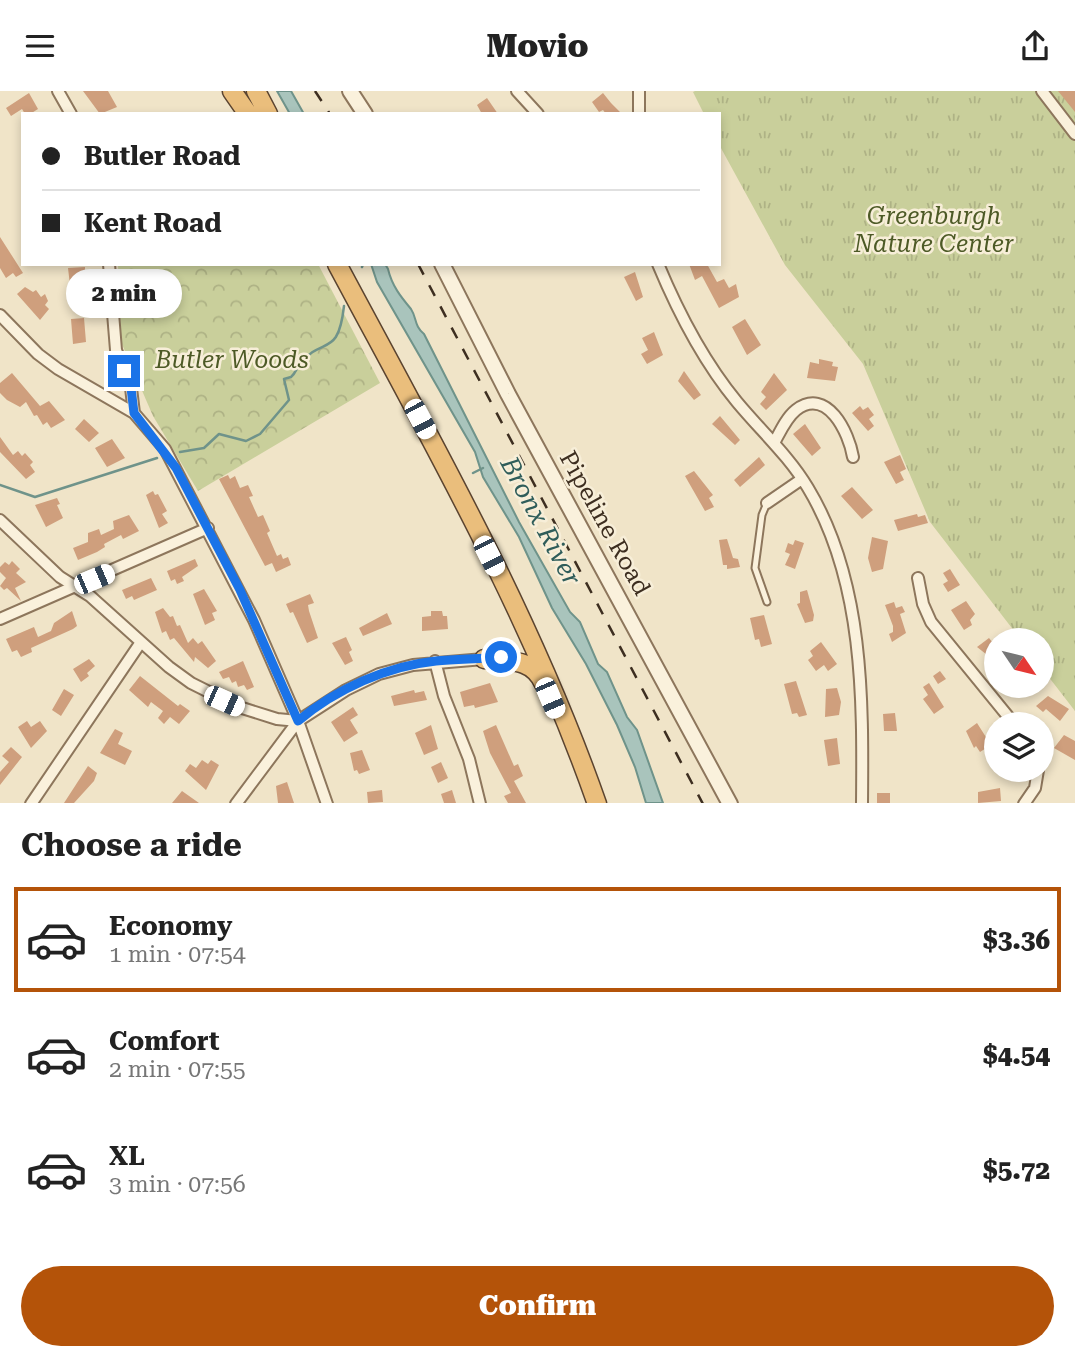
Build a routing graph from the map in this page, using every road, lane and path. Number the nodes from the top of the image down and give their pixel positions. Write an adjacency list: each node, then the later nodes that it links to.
1 (58, 91): 8 (street)
2 (232, 91): 9 (highway)
3 (256, 91): 10 (highway)
4 (350, 91): 11 (street)
5 (517, 91): 12 (street)
6 (639, 91): 13 (street)
7 (1042, 91): 14 (street)
8 (70, 112)
9 (247, 112)
10 (267, 112)
11 (364, 112)
12 (536, 112)
13 (639, 112)
14 (1075, 134)
15 (109, 266): 21 (street)
16 (338, 266): 28 (highway)
17 (350, 266): 44 (highway)
18 (443, 266): 45 (street, Pipeline Road)
19 (659, 266): 22 (street)
20 (0, 315): 21 (street)
21 (134, 413): 27 (street)
22 (774, 443): 23 (street); 24 (street)
23 (853, 457)
24 (802, 479): 25 (street); 46 (street)
25 (767, 503): 31 (lane)
26 (0, 520): 30 (street)
27 (208, 528): 30 (street); 37 (street)
28 (489, 556): 34 (highway); 43 (highway)
29 (918, 578): 36 (street)
30 (74, 587): 32 (street); 33 (street)
31 (767, 602)
32 (0, 619)
33 (141, 642): 37 (street); 39 (street)
34 (484, 659): 35 (street); 43 (highway)
35 (435, 661): 37 (street); 42 (street)
36 (1004, 712)
37 (298, 721): 40 (street); 41 (street)
38 (1036, 782): 47 (street)
39 (32, 803)
40 (236, 803)
41 (327, 803)
42 (480, 803)
43 (597, 803)
44 (609, 803)
45 (730, 803)
46 (862, 803)
47 (1024, 803)

